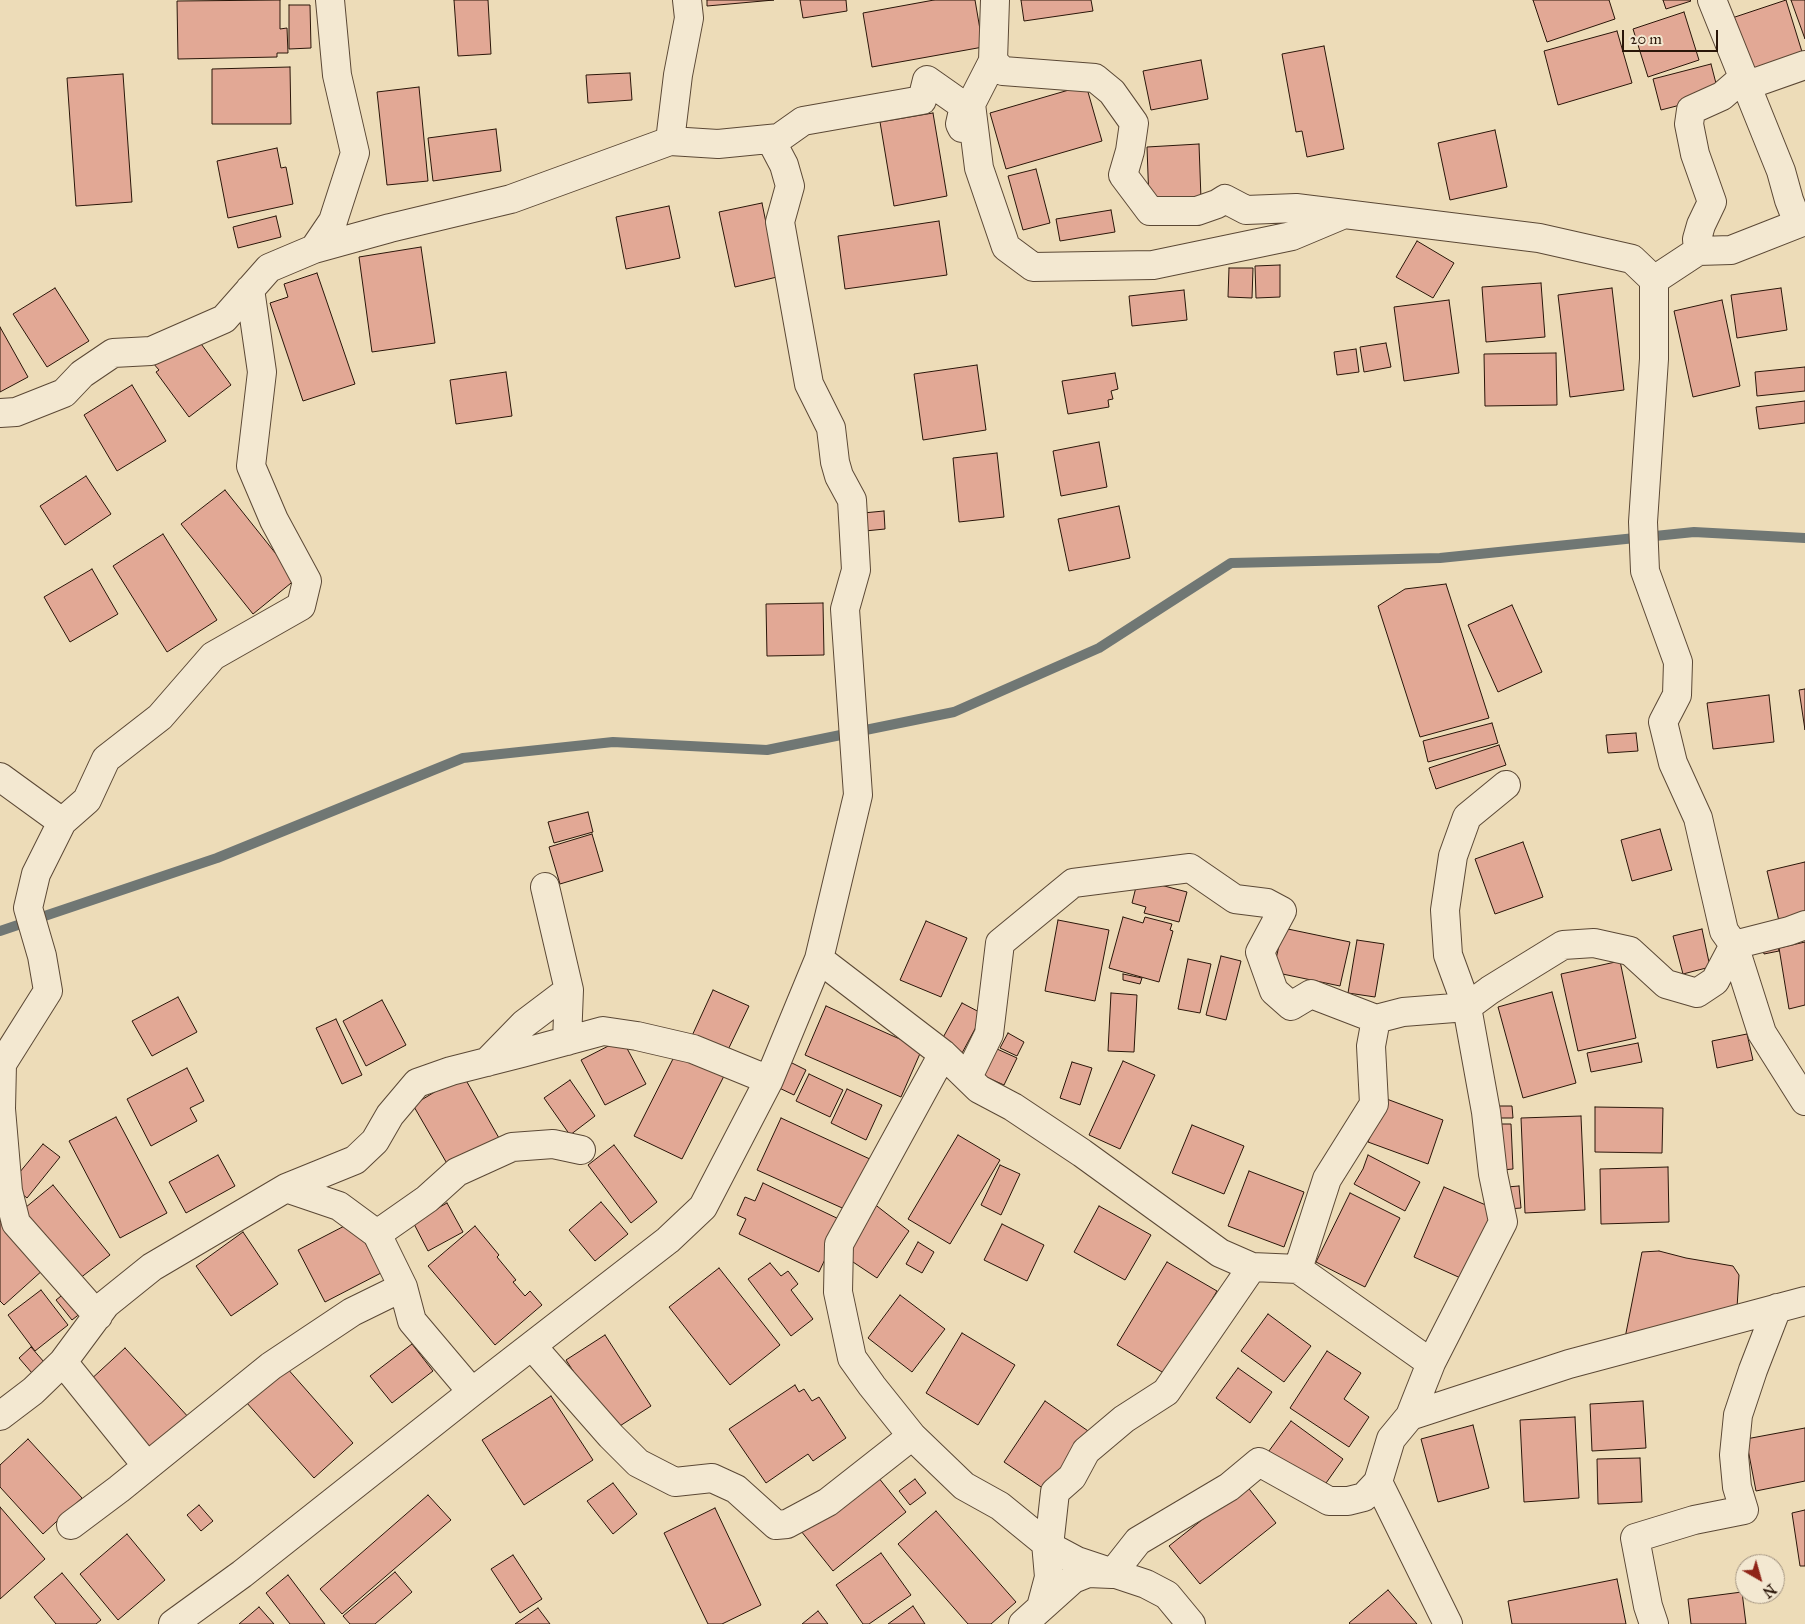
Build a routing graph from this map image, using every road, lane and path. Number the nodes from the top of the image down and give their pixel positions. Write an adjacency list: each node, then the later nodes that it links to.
1 (330, 0): 13 (street)
2 (686, 0): 9 (street)
3 (995, 0): 5 (street)
4 (1712, 0): 7 (street)
5 (993, 61): 10 (street); 11 (street)
6 (1805, 65): 7 (street)
7 (1746, 81): 12 (street); 14 (street)
8 (778, 138): 9 (street); 10 (street); 24 (street)
9 (670, 141): 13 (street)
10 (979, 168): 11 (street)
11 (1343, 214): 15 (street)
12 (1802, 222): 14 (street)
13 (314, 249): 16 (street)
14 (1698, 251): 15 (street)
15 (1654, 280): 23 (street)
16 (250, 289): 17 (street); 20 (street)
17 (0, 413)
18 (0, 777): 20 (street)
19 (1506, 785): 26 (street)
20 (62, 822): 42 (street)
21 (546, 887): 25 (street)
22 (1805, 925): 23 (street)
23 (1734, 945): 26 (street); 33 (street)
24 (819, 959): 29 (street); 32 (street)
25 (569, 990): 28 (street); 30 (street)
26 (1467, 1007): 27 (street); 45 (street)
27 (1376, 1019): 31 (street); 38 (street)
28 (567, 1041): 30 (street); 32 (street)
29 (943, 1054): 31 (street); 49 (street)
30 (487, 1062): 35 (street)
31 (968, 1077): 37 (street)
32 (769, 1080): 43 (street)
33 (1805, 1101)
34 (581, 1150): 36 (street)
35 (286, 1188): 36 (street); 42 (street)
36 (377, 1234): 39 (street)
37 (1252, 1267): 38 (street); 53 (street)
38 (1298, 1269): 45 (street)
39 (403, 1287): 46 (street); 50 (street)
40 (1805, 1302): 41 (street)
41 (1777, 1308): 48 (street); 59 (street)
42 (98, 1316): 44 (street)
43 (532, 1346): 46 (street); 49 (street)
44 (63, 1362): 47 (street); 50 (street)
45 (1431, 1363): 48 (street)
46 (472, 1392): 56 (street)
47 (0, 1416)
48 (1410, 1416): 51 (street)
49 (912, 1436): 53 (street)
50 (147, 1466): 52 (street)
51 (1378, 1482): 54 (street); 58 (street)
52 (71, 1525)
53 (1048, 1544): 54 (street); 55 (street)
54 (1112, 1574): 55 (street); 57 (street)
55 (1032, 1616)
56 (173, 1624)
57 (1191, 1624)
58 (1448, 1624)
59 (1654, 1624)

